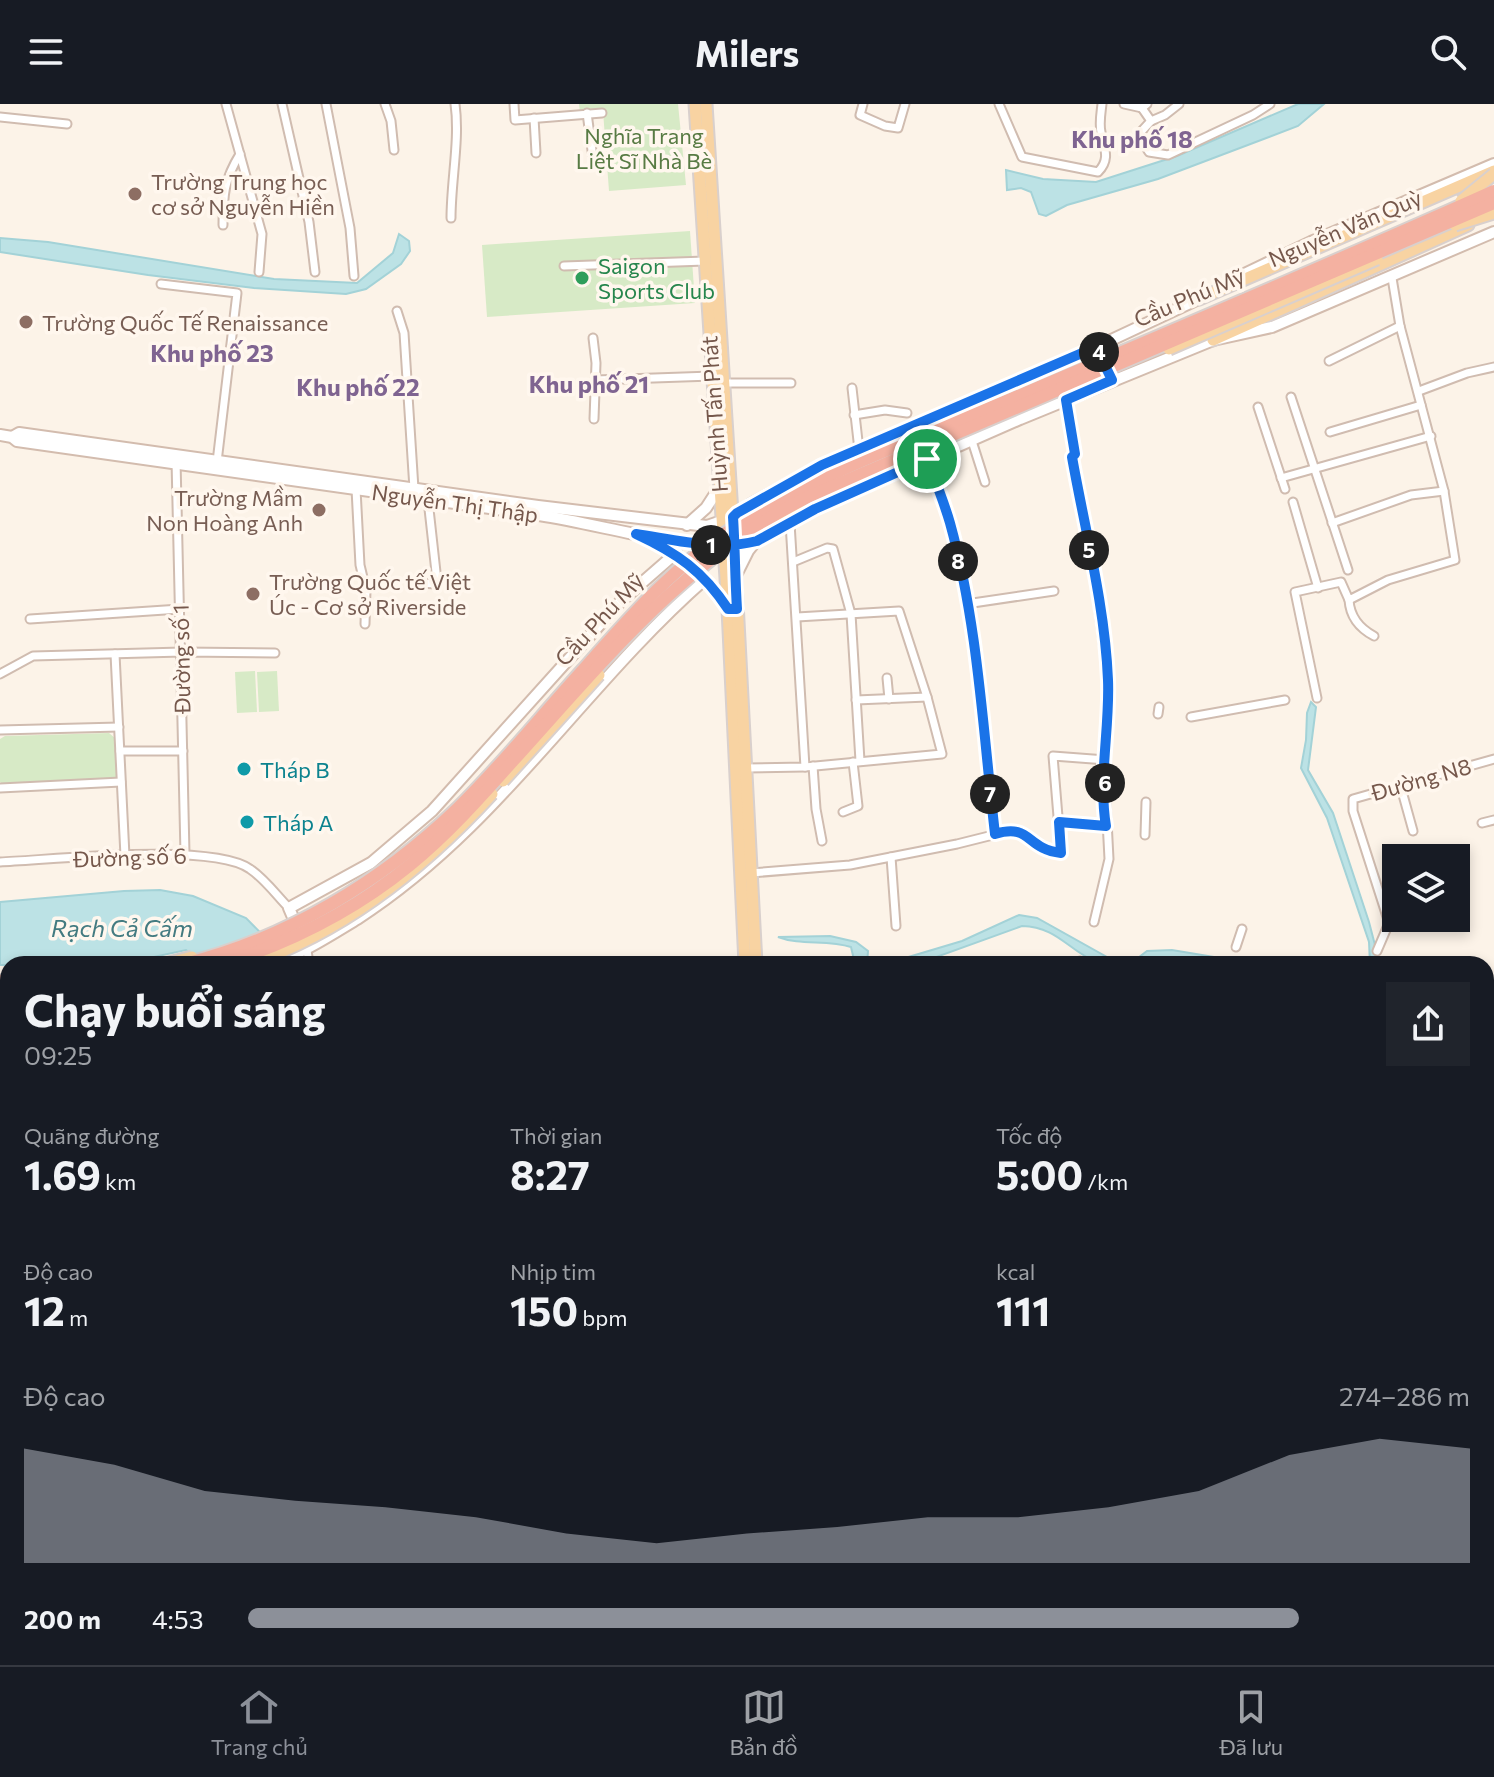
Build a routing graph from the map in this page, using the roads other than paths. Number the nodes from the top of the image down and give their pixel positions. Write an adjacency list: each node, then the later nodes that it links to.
1 (226, 104): 27 (street)
2 (282, 104): 41 (street)
3 (326, 104): 42 (street)
4 (385, 104): 25 (street)
5 (455, 104): 34 (street)
6 (514, 104): 22 (street)
7 (556, 104): 20 (street)
8 (695, 104): 36 (main road, Huỳnh Tấn Phát)
9 (706, 104): 36 (main road, Huỳnh Tấn Phát)
10 (863, 104): 11 (street)
11 (905, 104)
12 (999, 104): 13 (street)
13 (1102, 104)
14 (1124, 104): 17 (street)
15 (1179, 104): 23 (street)
16 (1270, 104): 23 (street)
17 (1145, 106): 23 (street)
18 (587, 113): 19 (street); 20 (street); 28 (street)
19 (602, 113)
20 (558, 116): 22 (street)
21 (0, 117): 24 (street)
22 (534, 118): 26 (street)
23 (1151, 121)
24 (67, 124)
25 (394, 150)
26 (536, 153)
27 (240, 154): 35 (street); 40 (street)
28 (593, 158)
29 (1494, 164): 46 (street, Nguyễn Văn Quỳ)
30 (1494, 172): 44 (main road, Cầu Phú Mỹ); 159 (main road, Cầu Phú Mỹ, bridge)
31 (1494, 191): 160 (highway, Cầu Phú Mỹ, bridge)
32 (1494, 203): 161 (highway, Cầu Phú Mỹ, bridge)
33 (1494, 214): 50 (main road, Cầu Phú Mỹ, bridge); 162 (main road, Cầu Phú Mỹ, bridge)
34 (451, 218)
35 (223, 225)
36 (708, 231): 39 (main road, Huỳnh Tấn Phát)
37 (1494, 232): 43 (street)
38 (564, 266): 39 (street)
39 (709, 267): 54 (main road, Huỳnh Tấn Phát); 57 (main road, Huỳnh Tấn Phát)
40 (259, 272)
41 (315, 272)
42 (354, 276)
43 (1392, 278): 48 (street); 50 (street)
44 (1243, 281): 46 (main road, Nguyễn Văn Quỳ)
45 (161, 284): 76 (street)
46 (1199, 299): 51 (street, Nguyễn Văn Quỳ)
47 (397, 311): 81 (street)
48 (1400, 326): 52 (street); 60 (street)
49 (593, 338): 55 (street)
50 (1213, 340): 56 (street)
51 (1096, 347): 56 (street); 73 (street, Nguyễn Văn Quỳ)
52 (1329, 361)
53 (1494, 367): 60 (street)
54 (712, 376): 55 (street); 68 (main road, Huỳnh Tấn Phát)
55 (596, 380): 67 (street)
56 (1112, 380): 62 (street)
57 (724, 383): 58 (street); 68 (main road, Huỳnh Tấn Phát)
58 (791, 383)
59 (852, 388): 66 (street)
60 (1419, 391): 63 (street)
61 (1291, 397): 77 (street)
62 (1066, 400): 72 (street); 130 (street)
63 (1421, 405): 69 (street); 71 (street)
64 (1258, 407): 78 (street)
65 (907, 413): 66 (street)
66 (854, 415): 73 (street)
67 (594, 419)
68 (720, 420): 83 (main road, Huỳnh Tấn Phát)
69 (1330, 432)
70 (6, 436): 75 (street, Nguyễn Thị Thập)
71 (1431, 436): 77 (street); 84 (street)
72 (972, 441): 74 (street); 79 (street)
73 (859, 450): 87 (street, Nguyễn Văn Quỳ)
74 (927, 459): 90 (street); 106 (street)
75 (176, 460): 76 (street, Nguyễn Thị Thập); 107 (street, Đường số 1)
76 (216, 466): 80 (street, Nguyễn Thị Thập); 81 (street, Nguyễn Thị Thập)
77 (1315, 469): 78 (street); 91 (street)
78 (1281, 478): 82 (street)
79 (985, 482)
80 (356, 489): 85 (street, Nguyễn Thị Thập); 112 (street)
81 (414, 489): 88 (street, Nguyễn Thị Thập)
82 (1285, 489)
83 (725, 490): 87 (street); 89 (main road, Huỳnh Tấn Phát); 92 (street)
84 (1444, 491): 91 (street); 105 (street)
85 (428, 500): 93 (street, Nguyễn Thị Thập); 102 (street)
86 (1293, 502): 103 (street)
87 (751, 504): 89 (street, Nguyễn Văn Quỳ)
88 (621, 516): 92 (street, Nguyễn Thị Thập); 93 (street)
89 (727, 519): 92 (street, Nguyễn Thị Thập); 96 (main road, Huỳnh Tấn Phát)
90 (790, 523): 95 (street); 98 (street)
91 (1332, 523): 99 (street)
92 (687, 525)
93 (620, 529): 94 (street, Nguyễn Thị Thập)
94 (636, 534): 96 (street, Nguyễn Thị Thập); 97 (street)
95 (757, 541): 96 (street); 100 (street)
96 (729, 545): 100 (main road, Huỳnh Tấn Phát); 108 (main road, Huỳnh Tấn Phát)
97 (676, 553): 101 (street); 153 (street)
98 (793, 562): 109 (street); 110 (street)
99 (1348, 570)
100 (735, 577): 108 (main road, Huỳnh Tấn Phát)
101 (705, 579): 108 (street); 164 (street)
102 (421, 583)
103 (1318, 588): 105 (street); 120 (street)
104 (1054, 591): 106 (street)
105 (1349, 600): 113 (street)
106 (966, 604): 144 (street)
107 (180, 609): 111 (street); 114 (street, Đường số 1)
108 (732, 609): 133 (main road, Huỳnh Tấn Phát)
109 (851, 614): 110 (street); 119 (street); 122 (street)
110 (797, 617): 132 (street)
111 (30, 619)
112 (365, 624)
113 (1374, 636)
114 (182, 652): 115 (street); 116 (street); 128 (street, Đường số 1)
115 (275, 653)
116 (115, 654): 117 (street); 125 (street)
117 (0, 674)
118 (887, 678): 121 (street)
119 (927, 697): 121 (street); 131 (street)
120 (1317, 698)
121 (889, 699): 122 (street)
122 (856, 700): 131 (street)
123 (1285, 700): 124 (street)
124 (1191, 717)
125 (119, 727): 126 (street); 127 (street)
126 (0, 730)
127 (120, 751): 128 (street); 134 (street)
128 (183, 751): 147 (street, Đường số 1)
129 (1494, 759): 135 (street, Đường N8)
130 (1106, 760): 140 (street); 142 (street)
131 (856, 761): 132 (street); 138 (street)
132 (809, 767): 133 (street); 146 (street)
133 (741, 768): 151 (main road, Huỳnh Tấn Phát); 152 (main road, Huỳnh Tấn Phát)
134 (121, 782): 136 (street); 148 (street)
135 (1400, 784): 143 (street); 158 (street, Đường N8)
136 (0, 788)
137 (1146, 802): 145 (street)
138 (843, 812)
139 (1494, 820): 141 (street)
140 (1059, 822): 142 (street); 144 (street)
141 (1482, 823)
142 (1106, 826): 154 (street)
143 (1413, 831)
144 (995, 834): 149 (street)
145 (1145, 835)
146 (822, 841)
147 (185, 854): 148 (street, Đường số 6); 153 (street, Đường số 6)
148 (125, 856): 150 (street, Đường số 6)
149 (891, 857): 151 (street); 155 (street)
150 (0, 862)
151 (751, 873): 152 (main road, Huỳnh Tấn Phát)
152 (747, 896): 165 (main road, Huỳnh Tấn Phát); 166 (main road, Huỳnh Tấn Phát)
153 (289, 908): 163 (street)
154 (1094, 922)
155 (896, 926)
156 (1242, 929): 157 (street)
157 (1236, 947)
158 (1377, 951)
159 (193, 956)
160 (212, 956)
161 (245, 956)
162 (271, 956)
163 (309, 956)
164 (314, 956)
165 (745, 956)
166 (755, 956)

